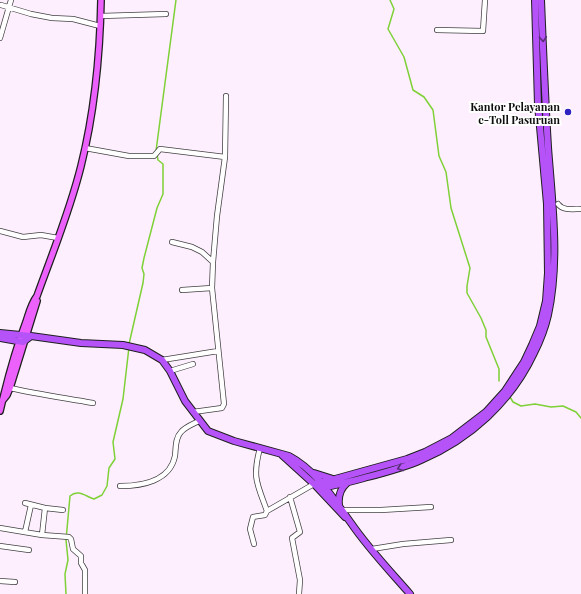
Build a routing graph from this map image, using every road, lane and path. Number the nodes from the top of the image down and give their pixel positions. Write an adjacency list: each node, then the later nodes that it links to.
1 (11, 0): 7 (street)
2 (101, 0): 9 (main road)
3 (485, 0): 11 (street)
4 (535, 0): 40 (highway)
5 (541, 0): 41 (highway, one-way to 41)
6 (1, 5): 7 (street)
7 (10, 8): 10 (street); 12 (street)
8 (166, 14): 9 (street)
9 (100, 16): 10 (main road)
10 (100, 26): 14 (main road)
11 (437, 30)
12 (0, 38)
13 (226, 96): 15 (street)
14 (84, 148): 15 (street); 19 (main road)
15 (225, 157): 21 (street)
16 (558, 204): 17 (street)
17 (581, 209)
18 (0, 232): 19 (street)
19 (58, 238): 26 (main road)
20 (172, 242): 21 (street)
21 (212, 262): 22 (street)
22 (212, 288): 23 (street); 27 (street)
23 (182, 290)
24 (0, 333): 26 (highway)
25 (0, 338): 26 (highway)
26 (24, 338): 28 (highway); 31 (main road); 32 (main road)
27 (218, 351): 28 (street); 35 (street)
28 (162, 360): 30 (highway)
29 (193, 364): 30 (street)
30 (170, 371): 35 (highway)
31 (10, 388): 32 (main road); 33 (street)
32 (2, 400): 34 (main road)
33 (93, 403)
34 (0, 411)
35 (193, 412): 36 (highway)
36 (199, 421): 37 (highway); 42 (street)
37 (260, 448): 38 (highway); 51 (street)
38 (279, 452): 39 (highway); 43 (highway)
39 (310, 471): 40 (highway); 43 (highway)
40 (335, 479): 43 (highway)
41 (348, 482): 43 (highway); 49 (highway)
42 (120, 486)
43 (320, 486): 44 (street); 49 (highway); 52 (highway)
44 (290, 497): 51 (street); 64 (street)
45 (25, 503): 46 (street)
46 (31, 505): 48 (street); 54 (street)
47 (431, 507): 49 (street)
48 (44, 508): 50 (street); 55 (street)
49 (341, 508): 52 (highway)
50 (63, 510)
51 (267, 511): 57 (street)
52 (351, 523): 59 (highway)
53 (0, 528): 54 (street)
54 (25, 532): 55 (street)
55 (42, 535): 63 (street)
56 (451, 540): 59 (street)
57 (254, 544)
58 (0, 546): 60 (street)
59 (372, 549): 65 (highway)
60 (29, 550)
61 (0, 581): 62 (street)
62 (15, 582)
63 (85, 594)
64 (299, 594)
65 (410, 594)

